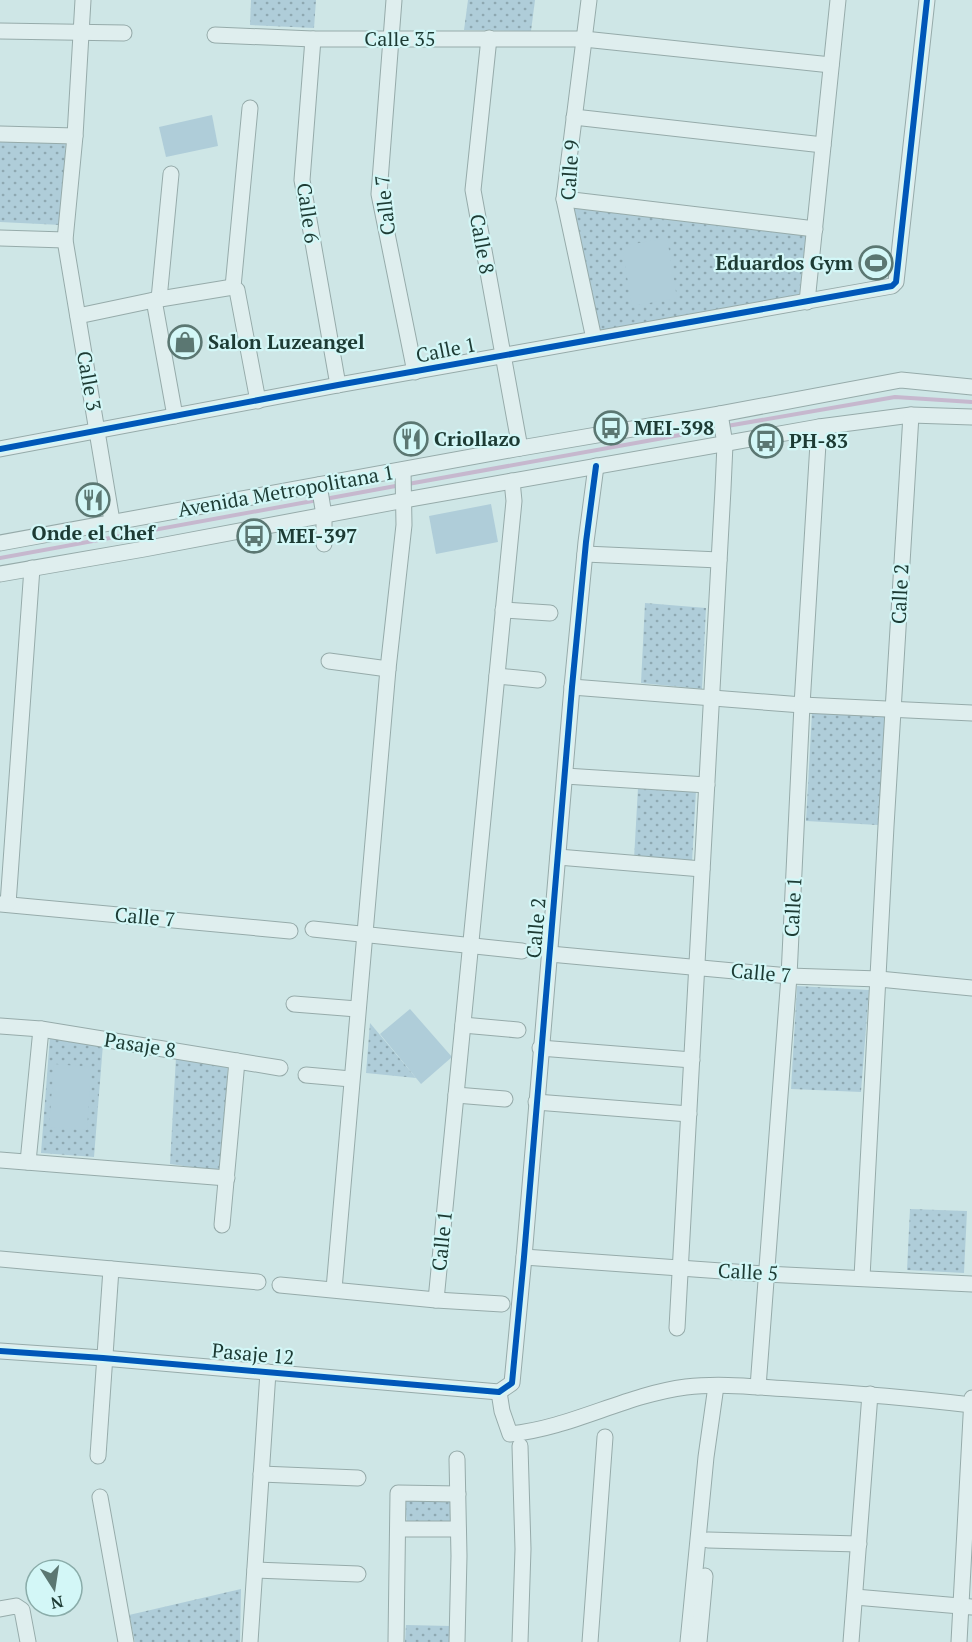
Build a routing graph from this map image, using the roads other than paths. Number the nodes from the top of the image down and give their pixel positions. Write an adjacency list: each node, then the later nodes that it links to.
1 (83, 0): 7 (street, Calle 3)
2 (394, 0): 12 (street, Calle 7)
3 (589, 0): 13 (street, Calle 9)
4 (837, 0): 14 (street)
5 (927, 0): 27 (street, Calle 1)
6 (0, 31): 7 (street)
7 (81, 32): 8 (street); 18 (street, Calle 3)
8 (124, 33)
9 (215, 35): 11 (street, Calle 35)
10 (489, 38): 12 (street, Calle 35); 13 (street, Calle 35); 30 (street, Calle 8)
11 (313, 39): 12 (street, Calle 35); 32 (street, Calle 6)
12 (390, 39): 31 (street, Calle 7)
13 (584, 39): 14 (street, Calle 35); 16 (street, Calle 9)
14 (831, 65): 19 (street)
15 (250, 108): 25 (street)
16 (574, 117): 19 (street); 21 (street, Calle 9)
17 (0, 135): 18 (street)
18 (75, 136): 24 (street, Calle 3)
19 (823, 145): 22 (street)
20 (171, 174): 26 (street)
21 (564, 198): 22 (street); 29 (street, Calle 9)
22 (815, 229): 27 (street)
23 (0, 238): 24 (street)
24 (65, 240): 28 (street, Calle 3)
25 (233, 286): 26 (street); 34 (street)
26 (157, 300): 28 (street); 36 (street)
27 (807, 302): 29 (street, Calle 1)
28 (78, 316): 40 (street, Calle 3)
29 (594, 339): 30 (street, Calle 1)
30 (502, 356): 31 (street, Calle 1); 43 (street, Calle 8)
31 (415, 372): 32 (street, Calle 1)
32 (338, 386): 34 (street, Calle 1)
33 (972, 387): 38 (street, Avenida Metropolitana 1)
34 (258, 401): 36 (street, Calle 1)
35 (911, 415): 37 (street, Avenida Metropolitana 1); 39 (street, Avenida Metropolitana 1); 66 (street, Calle 2)
36 (175, 416): 40 (street, Calle 1)
37 (972, 417)
38 (720, 418): 41 (street); 43 (street, Avenida Metropolitana 1)
39 (819, 427): 41 (street, Avenida Metropolitana 1); 65 (street, Calle 1)
40 (98, 430): 42 (street, Calle 1); 50 (street, Calle 3)
41 (724, 441): 44 (street, Avenida Metropolitana 1); 54 (street)
42 (0, 448)
43 (520, 448): 45 (street, Avenida Metropolitana 1)
44 (596, 466): 46 (street, Avenida Metropolitana 1); 53 (street, Calle 2)
45 (403, 473): 47 (street, Avenida Metropolitana 1); 48 (street)
46 (512, 481): 48 (street, Avenida Metropolitana 1); 57 (street, Calle 1)
47 (320, 488): 49 (street); 50 (street, Avenida Metropolitana 1)
48 (405, 497): 49 (street, Avenida Metropolitana 1); 60 (street)
49 (323, 511): 52 (street); 55 (street, Avenida Metropolitana 1)
50 (112, 521): 51 (street, Avenida Metropolitana 1)
51 (0, 543)
52 (324, 544)
53 (585, 554): 54 (street); 63 (street, Calle 2)
54 (719, 560): 64 (street)
55 (32, 568): 56 (street, Avenida Metropolitana 1); 72 (street)
56 (0, 574)
57 (503, 610): 58 (street); 61 (street, Calle 1)
58 (550, 613)
59 (329, 661): 60 (street)
60 (388, 669): 75 (street)
61 (497, 676): 62 (street); 76 (street, Calle 1)
62 (538, 680)
63 (572, 687): 64 (street); 68 (street, Calle 2)
64 (712, 698): 65 (street); 69 (street)
65 (802, 705): 66 (street); 80 (street, Calle 1)
66 (894, 709): 67 (street); 81 (street, Calle 2)
67 (972, 713)
68 (565, 776): 69 (street); 70 (street, Calle 2)
69 (707, 785): 71 (street)
70 (558, 857): 71 (street); 78 (street, Calle 2)
71 (702, 869): 79 (street)
72 (4, 904): 74 (street, Calle 7)
73 (313, 929): 75 (street)
74 (290, 931)
75 (365, 934): 76 (street); 84 (street)
76 (471, 945): 77 (street); 85 (street, Calle 1)
77 (522, 951)
78 (550, 954): 79 (street, Calle 7); 89 (street, Calle 2)
79 (696, 966): 80 (street, Calle 7); 90 (street)
80 (789, 976): 81 (street, Calle 7); 107 (street, Calle 1)
81 (879, 979): 82 (street, Calle 7); 108 (street, Calle 2)
82 (972, 988)
83 (294, 1004): 84 (street)
84 (357, 1009): 94 (street)
85 (464, 1025): 88 (street); 95 (street, Calle 1)
86 (0, 1026): 87 (street, Pasaje 8)
87 (41, 1029): 91 (street, Pasaje 8); 100 (street)
88 (518, 1030)
89 (540, 1048): 90 (street); 97 (street, Calle 2)
90 (692, 1060): 98 (street)
91 (237, 1061): 92 (street, Pasaje 8); 101 (street)
92 (280, 1068)
93 (306, 1075): 94 (street)
94 (351, 1079): 112 (street)
95 (456, 1095): 96 (street); 113 (street, Calle 1)
96 (505, 1099)
97 (536, 1102): 98 (street); 103 (street, Calle 2)
98 (689, 1114): 105 (street)
99 (0, 1160): 100 (street)
100 (28, 1162): 101 (street)
101 (226, 1178): 102 (street)
102 (222, 1225)
103 (524, 1257): 105 (street, Calle 5); 121 (street, Calle 2)
104 (0, 1259): 106 (street)
105 (680, 1268): 107 (street, Calle 5); 115 (street)
106 (111, 1269): 109 (street); 117 (street)
107 (765, 1274): 108 (street, Calle 5); 120 (street, Calle 1)
108 (862, 1277): 110 (street, Calle 5)
109 (258, 1282)
110 (972, 1284)
111 (280, 1285): 112 (street)
112 (334, 1288): 113 (street)
113 (436, 1300): 114 (street)
114 (502, 1304)
115 (677, 1328)
116 (0, 1351): 117 (street, Pasaje 12)
117 (103, 1358): 118 (street, Pasaje 12); 127 (street)
118 (268, 1372): 121 (street, Pasaje 12); 129 (street)
119 (716, 1386): 120 (street); 121 (street); 150 (street)
120 (758, 1387): 122 (street)
121 (501, 1391)
122 (870, 1394): 124 (street); 137 (street)
123 (972, 1398): 124 (street)
124 (972, 1405): 141 (street)
125 (605, 1437): 149 (street)
126 (520, 1446): 148 (street)
127 (98, 1456)
128 (457, 1459): 132 (street)
129 (261, 1474): 130 (street); 138 (street)
130 (358, 1478)
131 (713, 1486): 136 (street)
132 (458, 1494): 134 (street); 135 (street)
133 (100, 1497): 144 (street)
134 (398, 1529): 135 (street); 146 (street)
135 (459, 1529): 147 (street)
136 (708, 1540): 137 (street); 151 (street)
137 (859, 1544): 140 (street)
138 (255, 1570): 139 (street); 145 (street)
139 (358, 1574)
140 (855, 1597): 141 (street); 152 (street)
141 (967, 1607): 153 (street)
142 (0, 1609): 143 (street)
143 (28, 1642)
144 (126, 1642)
145 (250, 1642)
146 (396, 1642)
147 (457, 1642)
148 (520, 1642)
149 (590, 1642)
150 (688, 1642)
151 (699, 1642)
152 (851, 1642)
153 (959, 1642)

